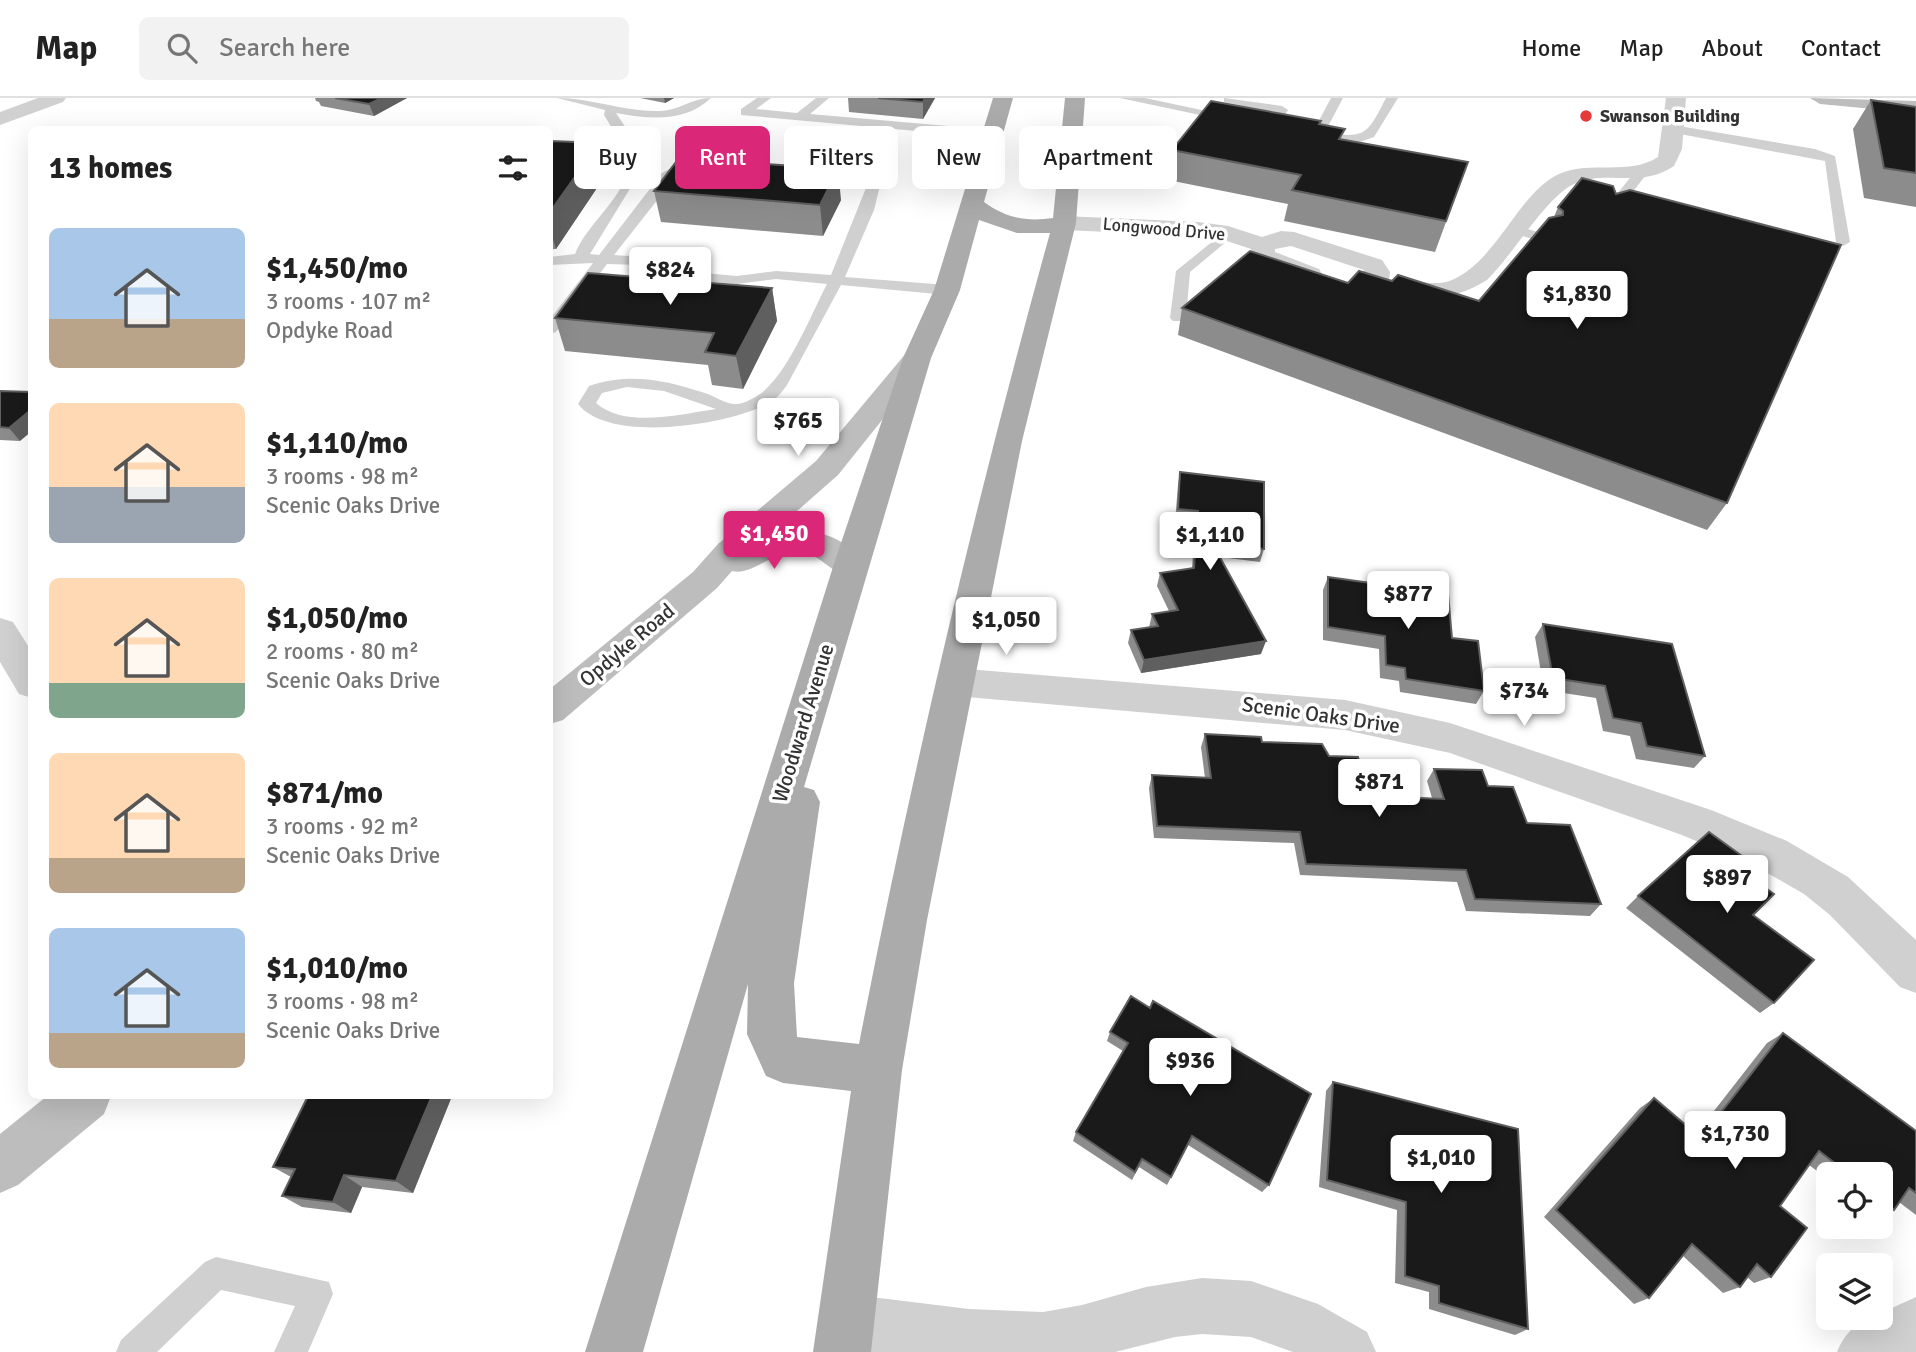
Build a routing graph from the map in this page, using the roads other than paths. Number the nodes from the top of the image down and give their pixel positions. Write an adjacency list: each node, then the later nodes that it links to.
1 (56, 98): 19 (street)
2 (563, 98): 16 (lane)
3 (705, 98): 16 (lane)
4 (765, 98): 18 (lane)
5 (823, 98): 18 (lane)
6 (1003, 98): 22 (main road, Woodward Avenue)
7 (1075, 98): 35 (main road)
8 (1126, 98): 20 (lane)
9 (1290, 98): 17 (lane)
10 (1337, 98): 25 (lane)
11 (1392, 98): 25 (lane)
12 (1676, 98): 24 (street, Longwood Drive)
13 (1824, 98): 15 (main road)
14 (1225, 99): 17 (lane)
15 (1916, 107)
16 (611, 108): 21 (lane)
17 (1282, 110): 20 (lane)
18 (799, 117): 23 (lane)
19 (0, 119)
20 (1271, 125): 25 (lane)
21 (617, 126)
22 (996, 126)
23 (912, 127)
24 (1673, 129): 28 (street, Longwood Drive); 39 (lane)
25 (1318, 134)
26 (553, 157): 27 (lane)
27 (574, 158)
28 (1643, 170): 34 (lane); 36 (street, Longwood Drive)
29 (675, 172): 42 (lane)
30 (623, 189): 41 (lane)
31 (873, 189): 45 (lane)
32 (979, 189): 33 (main road, Woodward Avenue)
33 (974, 206): 35 (main road); 47 (main road, Woodward Avenue)
34 (1609, 213)
35 (1064, 223): 37 (street, Longwood Drive); 57 (main road)
36 (1517, 230): 38 (lane); 40 (street, Longwood Drive)
37 (1228, 233): 40 (street, Longwood Drive); 48 (lane)
38 (1543, 237)
39 (1843, 242)
40 (1263, 245): 46 (street, Longwood Drive)
41 (581, 258): 42 (lane); 43 (lane)
42 (602, 260): 44 (lane); 49 (lane)
43 (553, 261)
44 (645, 264): 45 (lane)
45 (834, 280): 47 (lane); 51 (lane)
46 (1328, 280)
47 (947, 290): 50 (main road, Woodward Avenue)
48 (1178, 318)
49 (553, 325)
50 (918, 358): 52 (main road, Woodward Avenue); 53 (main road, Opdyke Road)
51 (732, 409): 51 (lane)
52 (850, 567): 53 (main road, Opdyke Road); 55 (main road, Woodward Avenue)
53 (705, 580): 58 (main road, Opdyke Road)
54 (0, 631): 56 (street)
55 (825, 651): 60 (main road); 67 (main road, Woodward Avenue)
56 (28, 677)
57 (956, 682): 59 (street, Scenic Oaks Drive); 60 (main road)
58 (553, 707)
59 (1916, 972)
60 (878, 1070): 64 (main road)
61 (82, 1099): 62 (main road)
62 (0, 1167)
63 (1916, 1325): 69 (street)
64 (845, 1337): 68 (street)
65 (133, 1352): 66 (lane)
66 (291, 1352)
67 (614, 1352)
68 (1347, 1352)
69 (1866, 1352)

